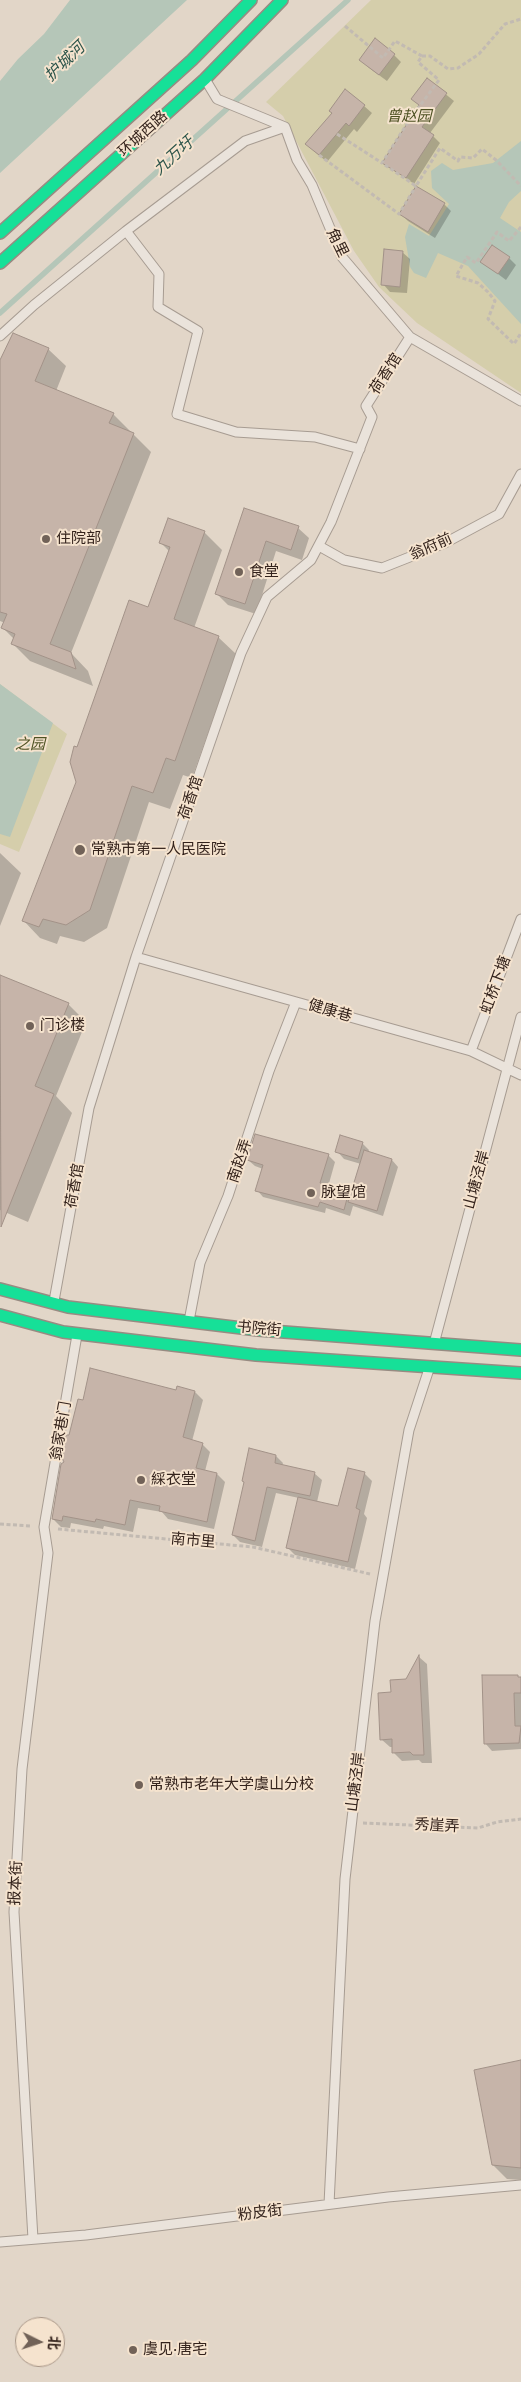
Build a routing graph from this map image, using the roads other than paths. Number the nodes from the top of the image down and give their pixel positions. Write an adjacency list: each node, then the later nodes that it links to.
1 (251, 0): 3 (main road, 环城西路)
2 (282, 0): 3 (main road, 环城西路)
3 (198, 70): 4 (lane); 6 (main road, 环城西路); 7 (main road, 环城西路)
4 (285, 127): 5 (lane); 9 (lane, 角里)
5 (126, 231): 8 (lane); 11 (lane)
6 (0, 233)
7 (0, 263)
8 (0, 336)
9 (410, 337): 10 (lane, 角里); 11 (lane, 荷香馆)
10 (521, 401)
11 (360, 449): 13 (lane, 荷香馆)
12 (521, 474): 13 (lane, 翁府前)
13 (318, 546): 15 (lane, 荷香馆)
14 (521, 919): 18 (lane, 虹桥下塘)
15 (136, 957): 16 (lane, 健康巷); 22 (lane, 荷香馆)
16 (296, 1002): 18 (lane, 健康巷); 24 (lane, 南赵弄)
17 (521, 1017): 19 (lane, 山塘泾岸)
18 (471, 1052): 19 (lane, 健康巷)
19 (507, 1067): 20 (lane, 健康巷); 26 (lane, 山塘泾岸)
20 (521, 1075)
21 (0, 1289): 22 (main road, 书院街)
22 (54, 1303): 24 (main road, 书院街)
23 (0, 1315): 25 (main road, 书院街)
24 (189, 1322): 26 (main road, 书院街)
25 (78, 1334): 28 (main road, 书院街); 30 (lane, 翁家巷门)
26 (434, 1343): 27 (main road, 书院街)
27 (521, 1350)
28 (430, 1366): 29 (main road, 书院街); 32 (lane, 山塘泾岸)
29 (521, 1373)
30 (44, 1527): 33 (lane, 报本街)
31 (521, 2185): 32 (lane, 粉皮街)
32 (329, 2204): 33 (lane, 粉皮街)
33 (33, 2239): 34 (lane, 粉皮街)
34 (0, 2242)

